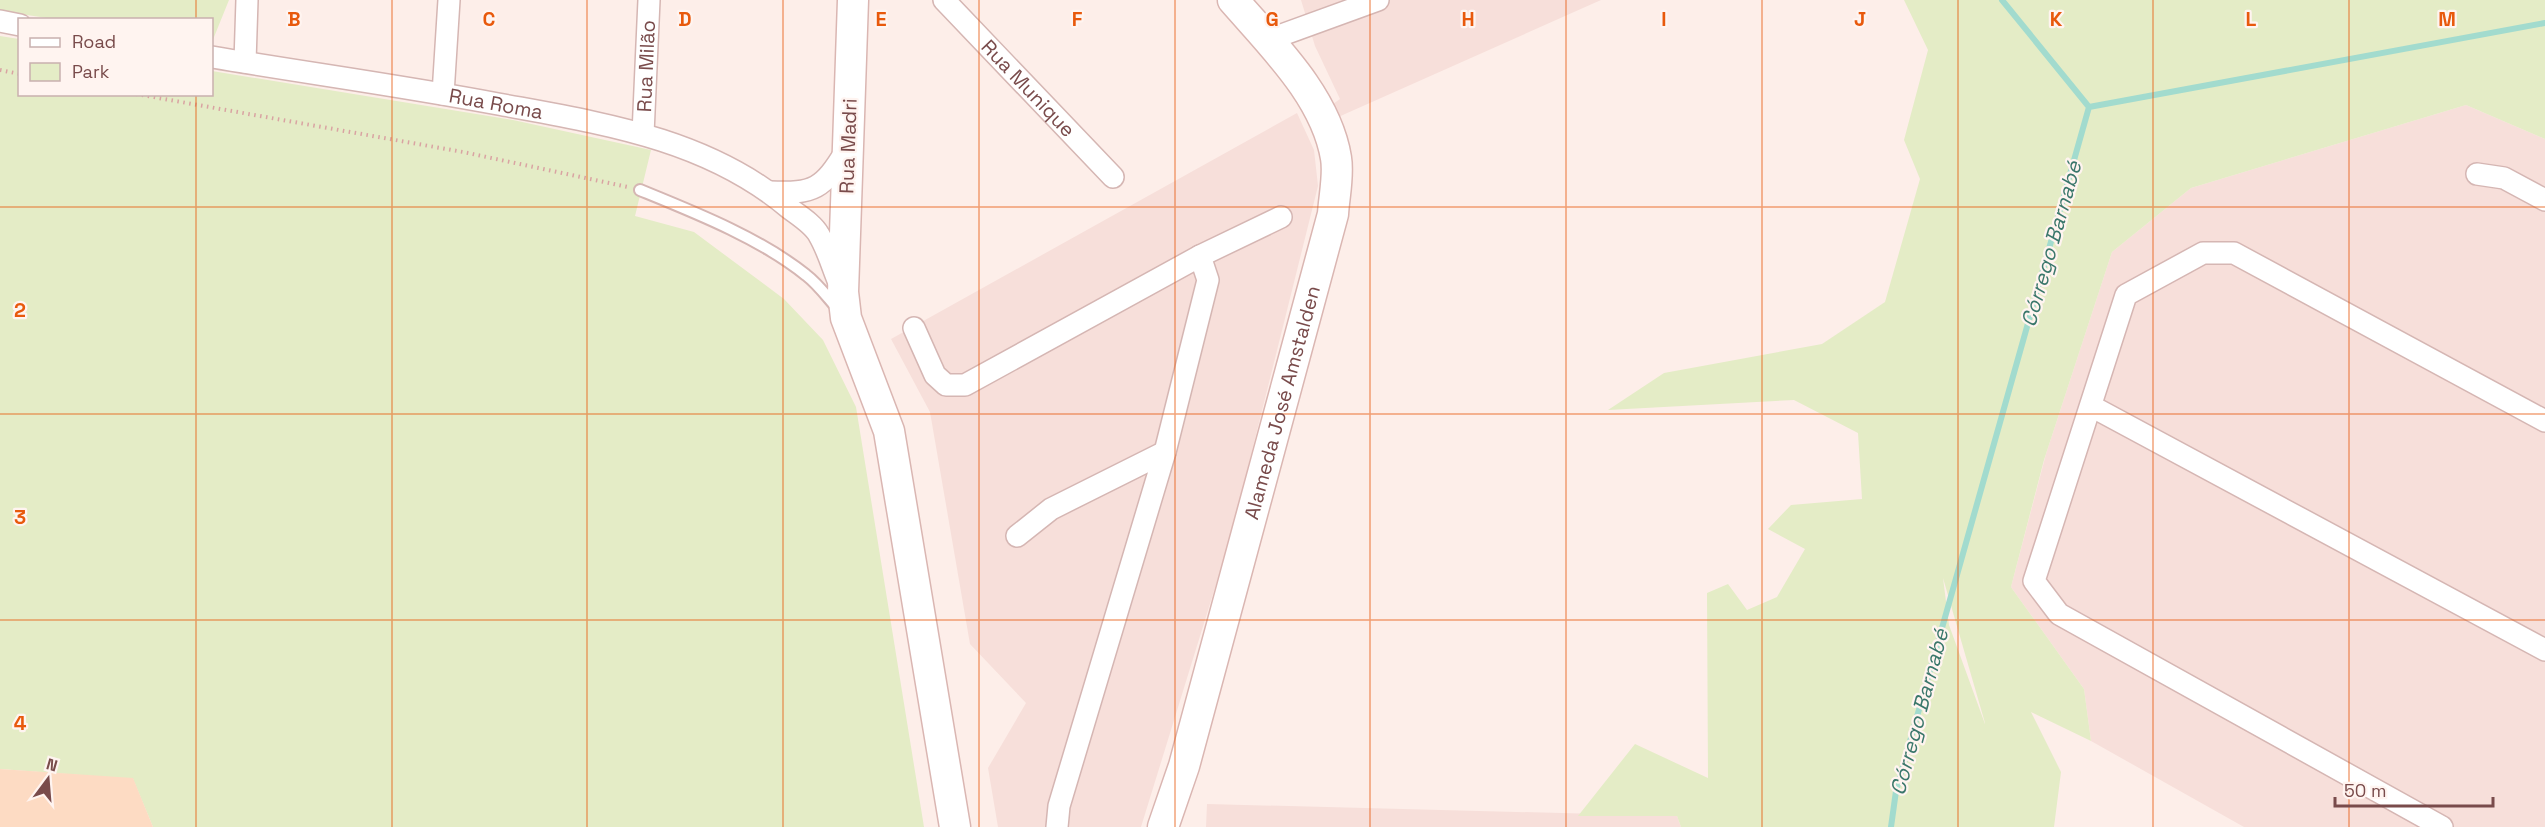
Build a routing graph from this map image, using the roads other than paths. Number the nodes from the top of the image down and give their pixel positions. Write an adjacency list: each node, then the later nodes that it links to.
1 (247, 0): 12 (street)
2 (449, 0): 13 (street)
3 (649, 0): 14 (street, Rua Milão)
4 (853, 0): 15 (street, Rua Madri)
5 (944, 0): 17 (street, Rua Munique)
6 (1233, 0): 10 (street, Alameda José Amstalden)
7 (1376, 0): 10 (street)
8 (0, 21): 9 (street)
9 (18, 25)
10 (1268, 40): 32 (street, Alameda José Amstalden)
11 (213, 57): 12 (street, Rua Roma)
12 (245, 62): 13 (street, Rua Roma)
13 (443, 94): 14 (street, Rua Roma)
14 (643, 134): 19 (street, Rua Roma)
15 (848, 149): 19 (street, Rua Roma); 23 (street, Rua Madri)
16 (2477, 174): 20 (street)
17 (1113, 177)
18 (640, 190): 23 (lane)
19 (770, 192): 23 (street, Rua Roma)
20 (2545, 200)
21 (1281, 217): 22 (street)
22 (1200, 256): 24 (street); 27 (street)
23 (845, 305): 30 (street)
24 (914, 328)
25 (2091, 405): 26 (street); 29 (street); 33 (street)
26 (2545, 421)
27 (1165, 452): 28 (street); 31 (street)
28 (1017, 536)
29 (2545, 650)
30 (955, 827)
31 (1057, 827)
32 (1163, 827)
33 (2442, 827)

